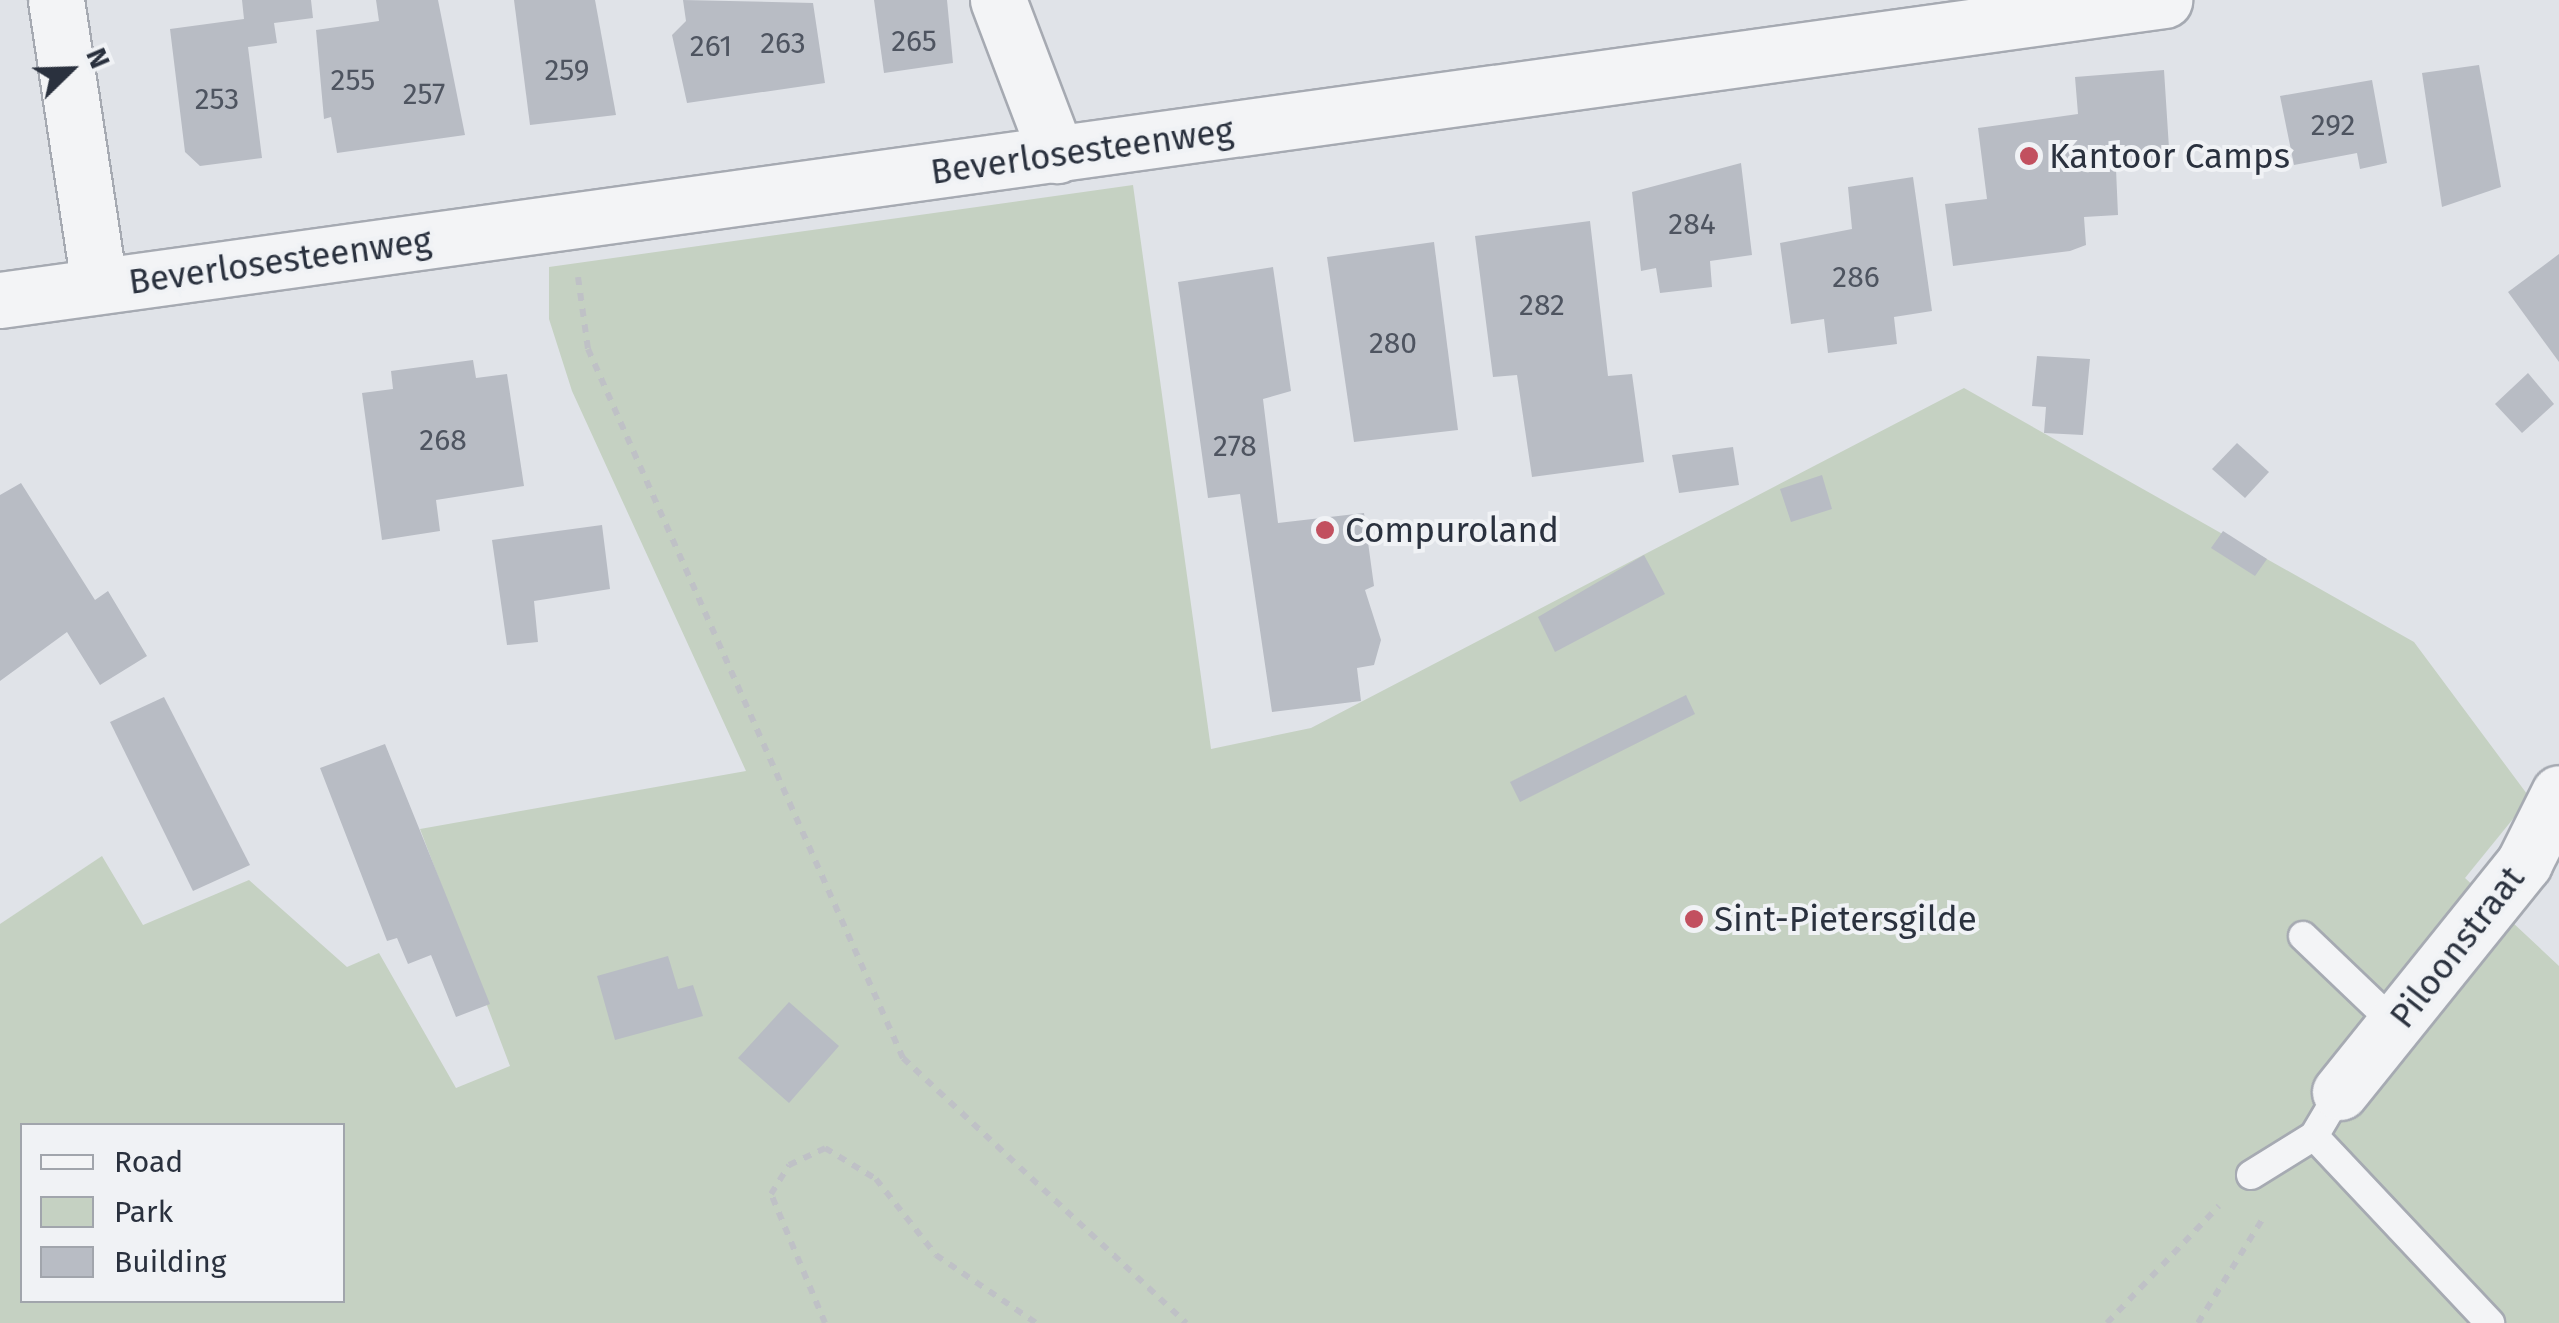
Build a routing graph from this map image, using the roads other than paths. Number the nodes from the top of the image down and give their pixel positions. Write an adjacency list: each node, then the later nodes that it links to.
1 (56, 0): 5 (street)
2 (998, 0): 4 (street)
3 (2164, 0): 4 (street, Beverlosesteenweg)
4 (1057, 155): 5 (street, Beverlosesteenweg)
5 (98, 286): 6 (street, Beverlosesteenweg)
6 (0, 300)
7 (2559, 793): 9 (street, Piloonstraat)
8 (2303, 936): 9 (lane)
9 (2396, 1025): 10 (street, Piloonstraat)
10 (2327, 1114): 11 (lane); 12 (lane)
11 (2251, 1176)
12 (2490, 1323)

